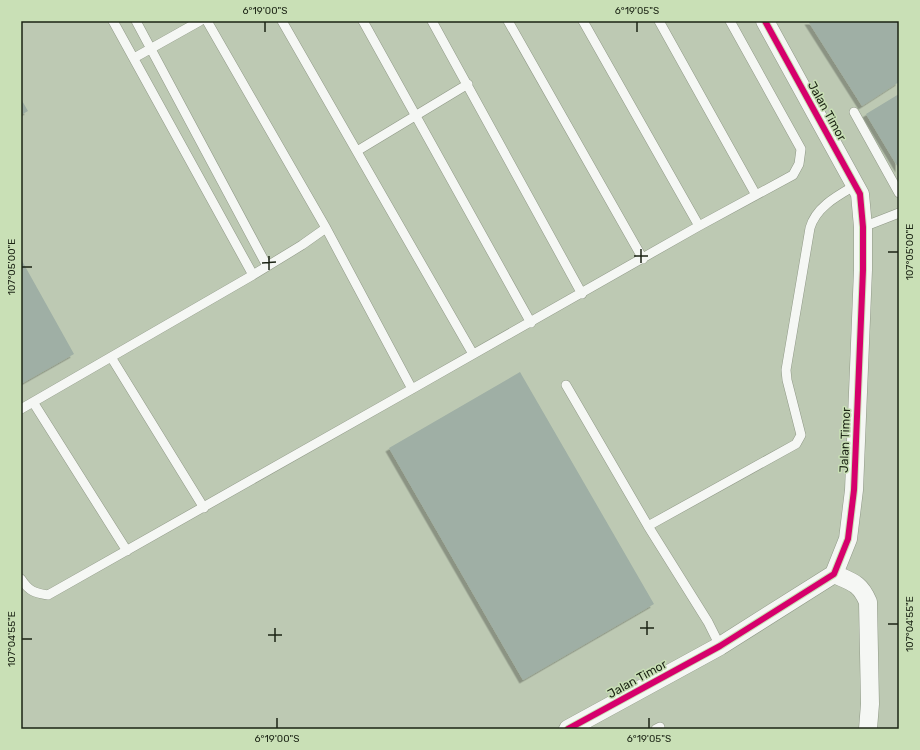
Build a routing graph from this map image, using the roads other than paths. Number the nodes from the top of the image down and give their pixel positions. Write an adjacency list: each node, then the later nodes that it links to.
1 (113, 21): 14 (lane)
2 (136, 21): 13 (lane)
3 (200, 21): 13 (lane)
4 (207, 21): 25 (lane)
5 (282, 21): 18 (lane)
6 (363, 21): 17 (lane)
7 (432, 21): 15 (lane)
8 (508, 21): 26 (lane)
9 (583, 21): 23 (lane)
10 (659, 21): 21 (lane)
11 (730, 21): 21 (lane)
12 (765, 21): 19 (street, Jalan Timor)
13 (152, 49): 14 (lane); 27 (lane)
14 (134, 58): 28 (lane)
15 (468, 84): 17 (lane); 29 (lane)
16 (854, 112): 20 (lane)
17 (417, 115): 18 (lane); 30 (lane)
18 (357, 151): 31 (lane)
19 (856, 185): 24 (street, Jalan Timor); 38 (lane)
20 (899, 193)
21 (756, 195): 23 (lane)
22 (899, 213): 24 (lane)
23 (699, 226): 26 (lane)
24 (864, 227): 40 (street, Jalan Timor)
25 (326, 228): 27 (lane); 34 (lane)
26 (643, 259): 29 (lane)
27 (267, 266): 28 (lane)
28 (253, 275): 32 (lane)
29 (582, 294): 30 (lane)
30 (531, 323): 31 (lane)
31 (473, 354): 34 (lane)
32 (111, 357): 35 (lane); 37 (lane)
33 (566, 385): 38 (lane)
34 (412, 389): 37 (lane)
35 (33, 402): 36 (lane); 39 (lane)
36 (21, 408)
37 (204, 508): 39 (lane)
38 (648, 526): 42 (lane)
39 (127, 551): 41 (lane)
40 (834, 574): 42 (street, Jalan Timor); 44 (street)
41 (21, 578)
42 (720, 646): 43 (street, Jalan Timor)
43 (568, 729)
44 (868, 729)

